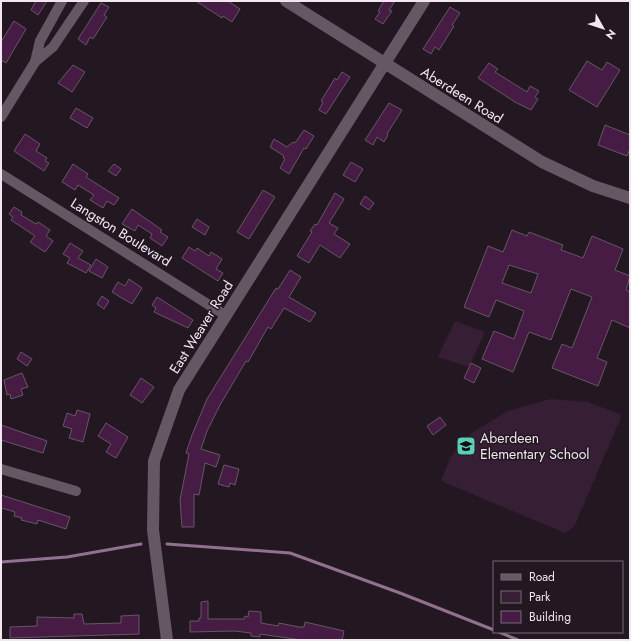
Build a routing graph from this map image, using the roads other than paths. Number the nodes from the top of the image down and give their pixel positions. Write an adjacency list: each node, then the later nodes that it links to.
1 (62, 1): 5 (street)
2 (84, 1): 5 (street)
3 (286, 1): 6 (street, Aberdeen Road)
4 (424, 1): 6 (street, East Weaver Road)
5 (35, 62): 7 (street)
6 (385, 64): 9 (street, Aberdeen Road); 10 (street, East Weaver Road)
7 (1, 117)
8 (1, 174): 10 (street, Langston Boulevard)
9 (630, 198)
10 (225, 315): 13 (street, East Weaver Road)
11 (1, 469): 12 (street)
12 (76, 491)
13 (167, 640)

